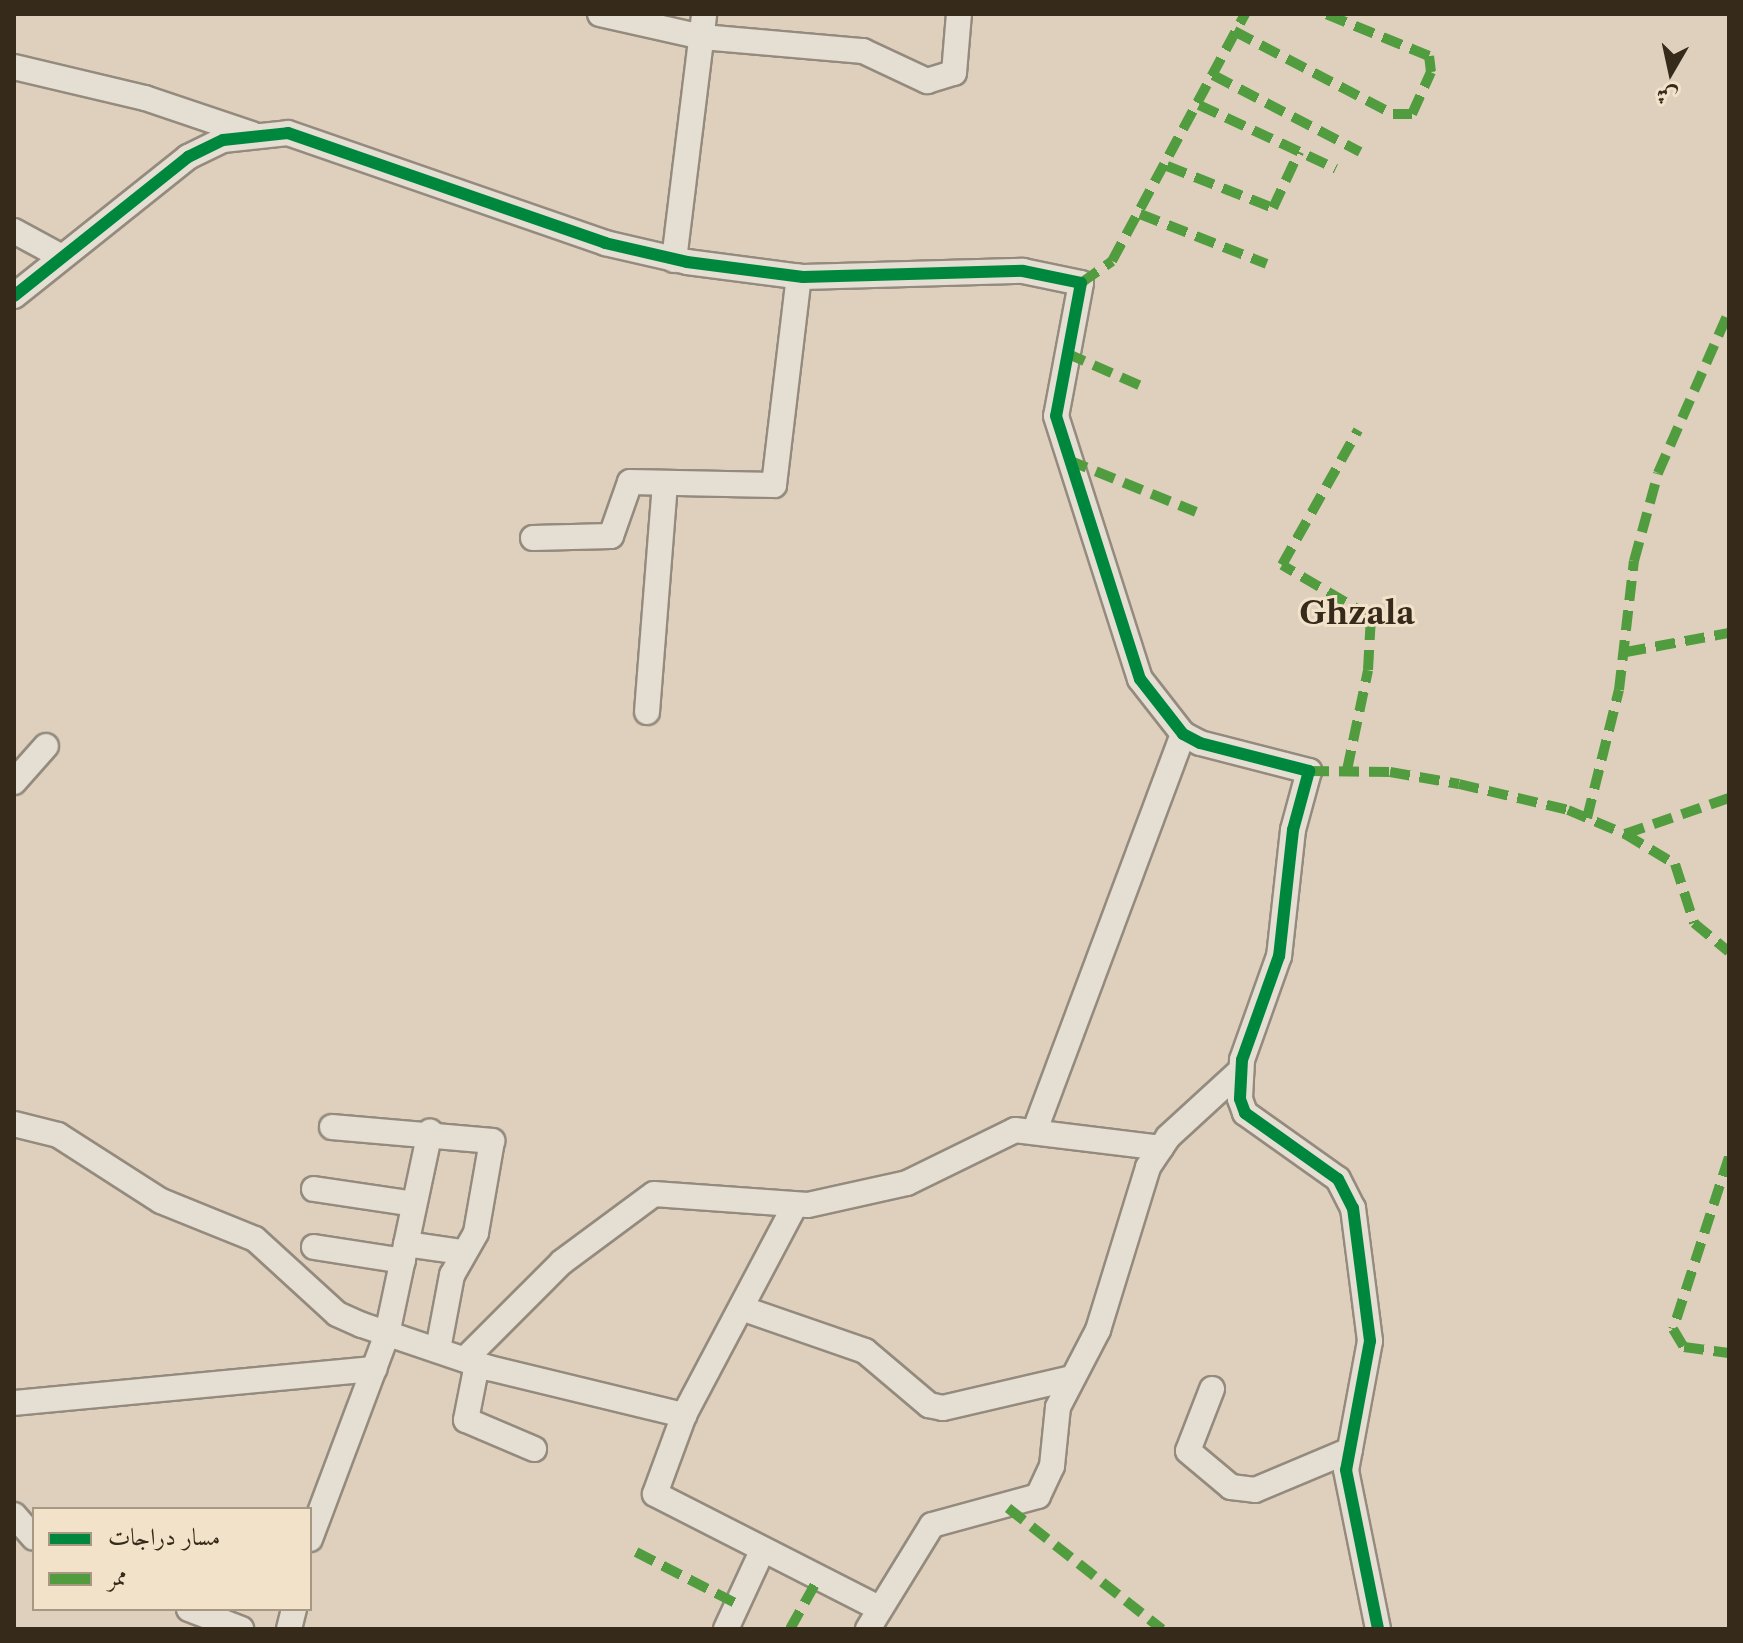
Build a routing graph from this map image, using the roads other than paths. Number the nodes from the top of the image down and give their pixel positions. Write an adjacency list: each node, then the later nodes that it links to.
1 (600, 14): 3 (street)
2 (959, 14): 3 (street)
3 (703, 25): 8 (street)
4 (14, 67): 5 (street)
5 (254, 135): 7 (street); 8 (street)
6 (14, 231): 7 (street)
7 (60, 256): 10 (street)
8 (674, 260): 9 (street)
9 (799, 276): 11 (street); 14 (street)
10 (14, 295)
11 (665, 484): 12 (street); 13 (street)
12 (533, 538)
13 (647, 712)
14 (1183, 734): 17 (street); 20 (street)
15 (46, 746): 16 (street)
16 (14, 782)
17 (1241, 1070): 22 (street); 39 (street)
18 (14, 1124): 30 (street)
19 (332, 1127): 21 (street)
20 (1035, 1130): 22 (street); 25 (street)
21 (430, 1132): 24 (street); 27 (street)
22 (1161, 1148): 34 (street)
23 (314, 1189): 24 (street)
24 (414, 1204): 28 (street)
25 (794, 1207): 29 (street); 32 (street)
26 (314, 1247): 28 (street)
27 (462, 1252): 28 (street); 31 (street)
28 (405, 1253): 30 (street)
29 (741, 1308): 34 (street); 37 (street)
30 (387, 1334): 31 (street); 33 (street)
31 (438, 1349): 32 (street)
32 (471, 1362): 37 (street); 38 (street)
33 (374, 1369): 36 (street); 41 (street)
34 (1068, 1379): 45 (street)
35 (1212, 1389): 39 (street)
36 (14, 1403)
37 (684, 1415): 43 (street)
38 (534, 1449)
39 (1350, 1450): 48 (street)
40 (14, 1515): 42 (street)
41 (312, 1534)
42 (32, 1536)
43 (762, 1551): 45 (street); 47 (street)
44 (194, 1611): 46 (street)
45 (873, 1618)
46 (241, 1629)
47 (726, 1629)
48 (1378, 1629)

